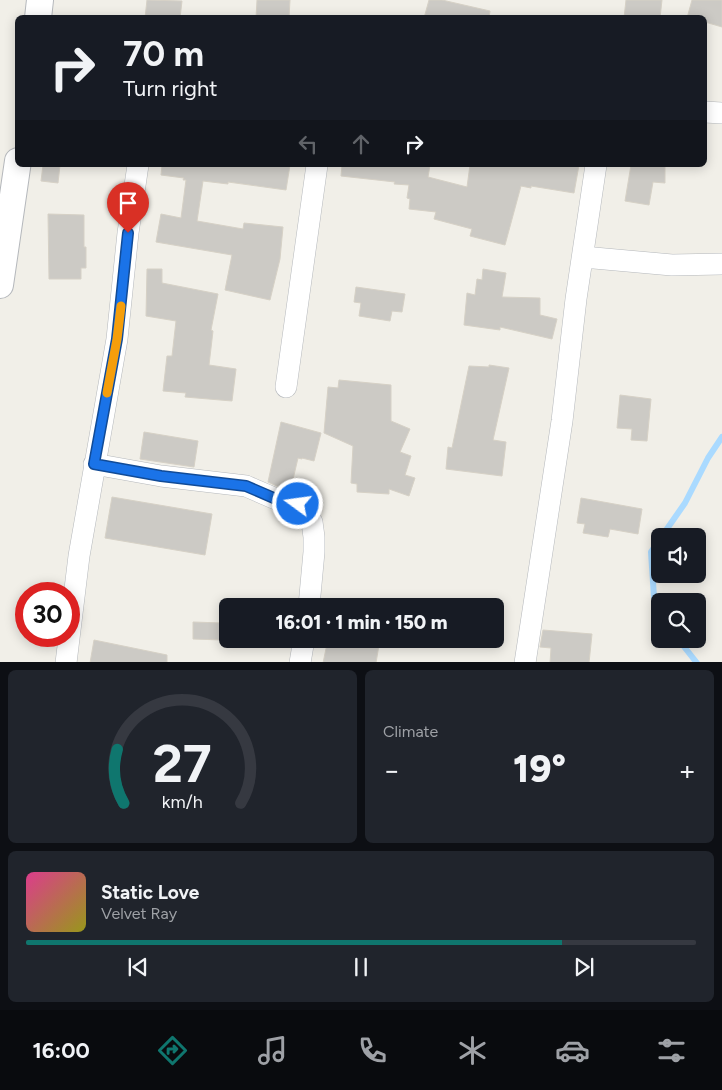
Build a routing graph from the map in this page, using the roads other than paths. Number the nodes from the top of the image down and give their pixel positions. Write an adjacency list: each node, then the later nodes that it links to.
1 (40, 0): 2 (street)
2 (38, 15)
3 (707, 112): 4 (street)
4 (722, 113)
5 (17, 167): 11 (street)
6 (138, 167): 13 (street)
7 (317, 167): 12 (street)
8 (596, 167): 9 (street)
9 (583, 257): 10 (street); 18 (street)
10 (722, 264)
11 (0, 285)
12 (286, 386)
13 (94, 464): 14 (street); 16 (street)
14 (310, 598)
15 (302, 648): 17 (street)
16 (66, 662)
17 (300, 662)
18 (525, 662)

